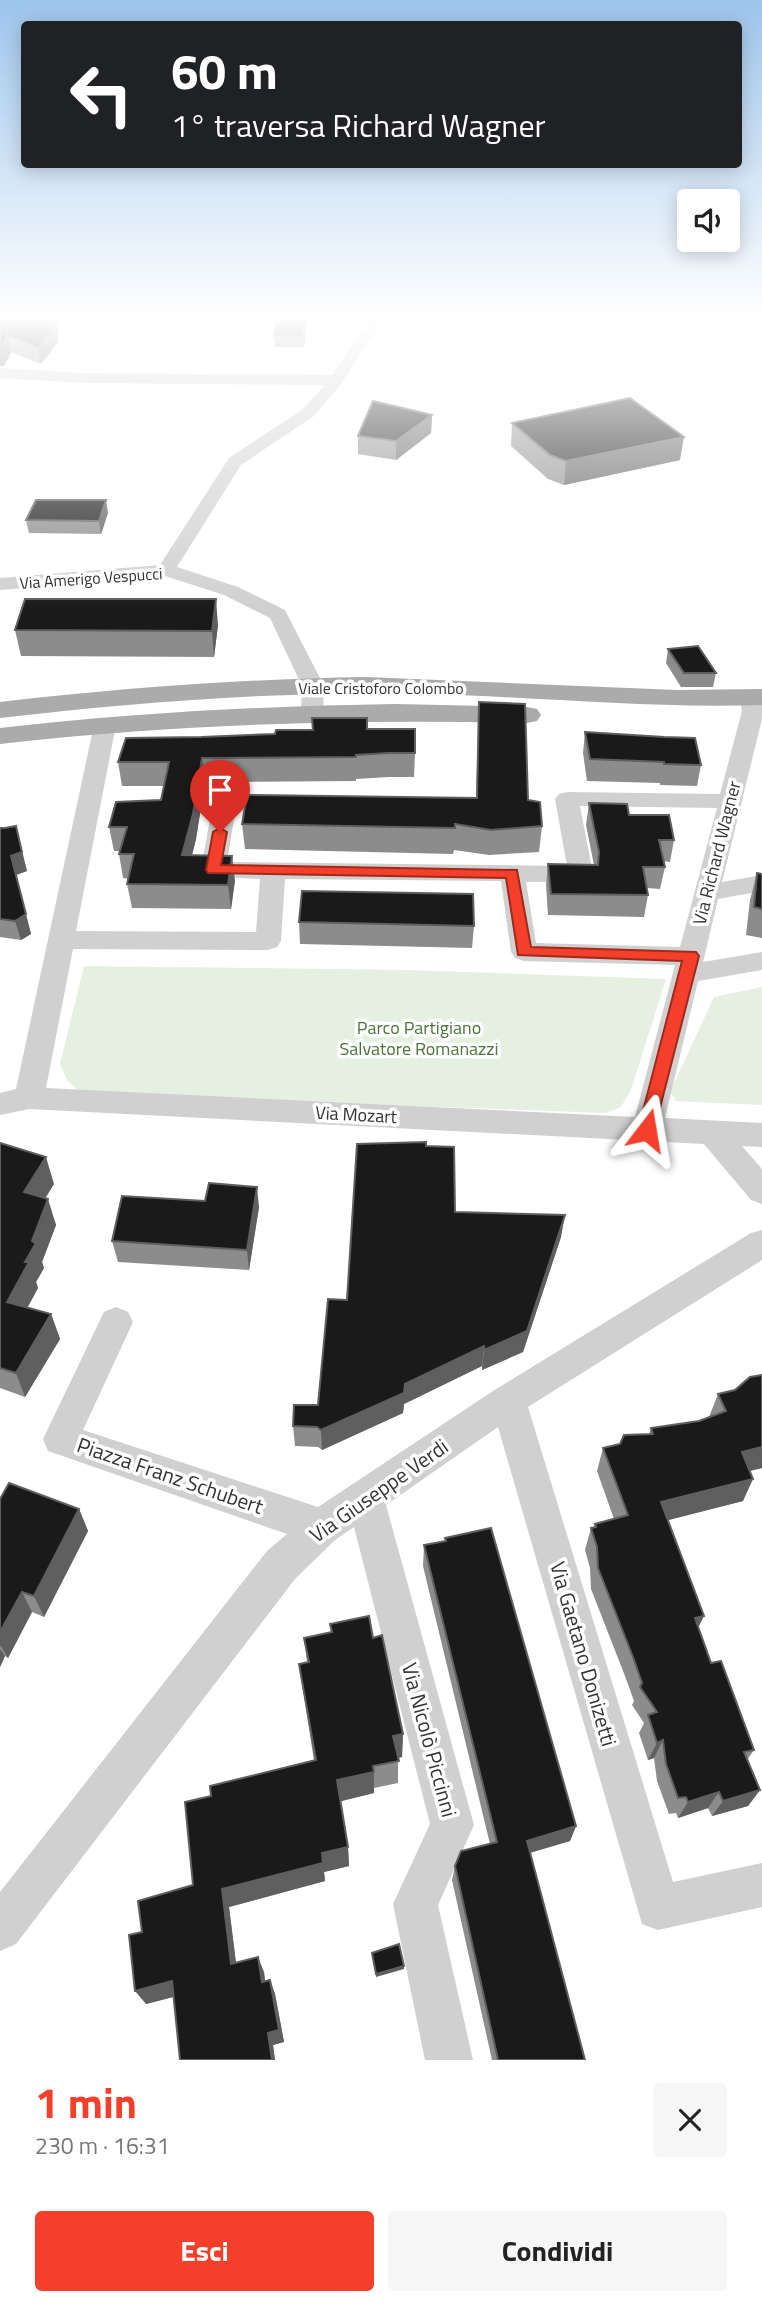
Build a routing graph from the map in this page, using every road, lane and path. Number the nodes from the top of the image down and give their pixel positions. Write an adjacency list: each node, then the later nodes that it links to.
1 (305, 415): 2 (street)
2 (166, 570): 3 (street, Via Amerigo Vespucci); 4 (street, Via Amerigo Vespucci)
3 (0, 584)
4 (312, 699): 5 (main road, Viale Cristoforo Colombo); 6 (main road, Viale Cristoforo Colombo); 7 (main road, Viale Cristoforo Colombo)
5 (757, 709): 9 (street, Via Richard Wagner)
6 (0, 710)
7 (105, 725): 8 (main road, Viale Cristoforo Colombo); 15 (street)
8 (0, 736)
9 (730, 801): 12 (street); 14 (street, Via Richard Wagner)
10 (223, 813): 11 (street)
11 (273, 871): 12 (street); 15 (street)
12 (512, 873): 17 (street)
13 (762, 883): 14 (street)
14 (707, 894): 17 (street, Via Richard Wagner)
15 (62, 940): 18 (street)
16 (762, 961): 17 (street)
17 (689, 965): 20 (street, Via Richard Wagner)
18 (29, 1098): 19 (street, Via Mozart); 20 (street, Via Mozart)
19 (0, 1104)
20 (647, 1130): 21 (street, Via Mozart)
21 (713, 1133): 22 (street, Via Mozart); 23 (street)
22 (762, 1135)
23 (762, 1191)
24 (762, 1243): 26 (street, Via Giuseppe Verdi)
25 (116, 1322): 28 (street, Piazza Franz Schubert)
26 (508, 1401): 27 (street, Via Giuseppe Verdi); 29 (street, Via Gaetano Donizetti)
27 (365, 1498): 28 (street, Via Giuseppe Verdi); 31 (street, Via Nicolò Piccinni)
28 (322, 1527): 30 (street, Via Giuseppe Verdi)
29 (761, 1889)
30 (0, 1928)
31 (449, 2060)

